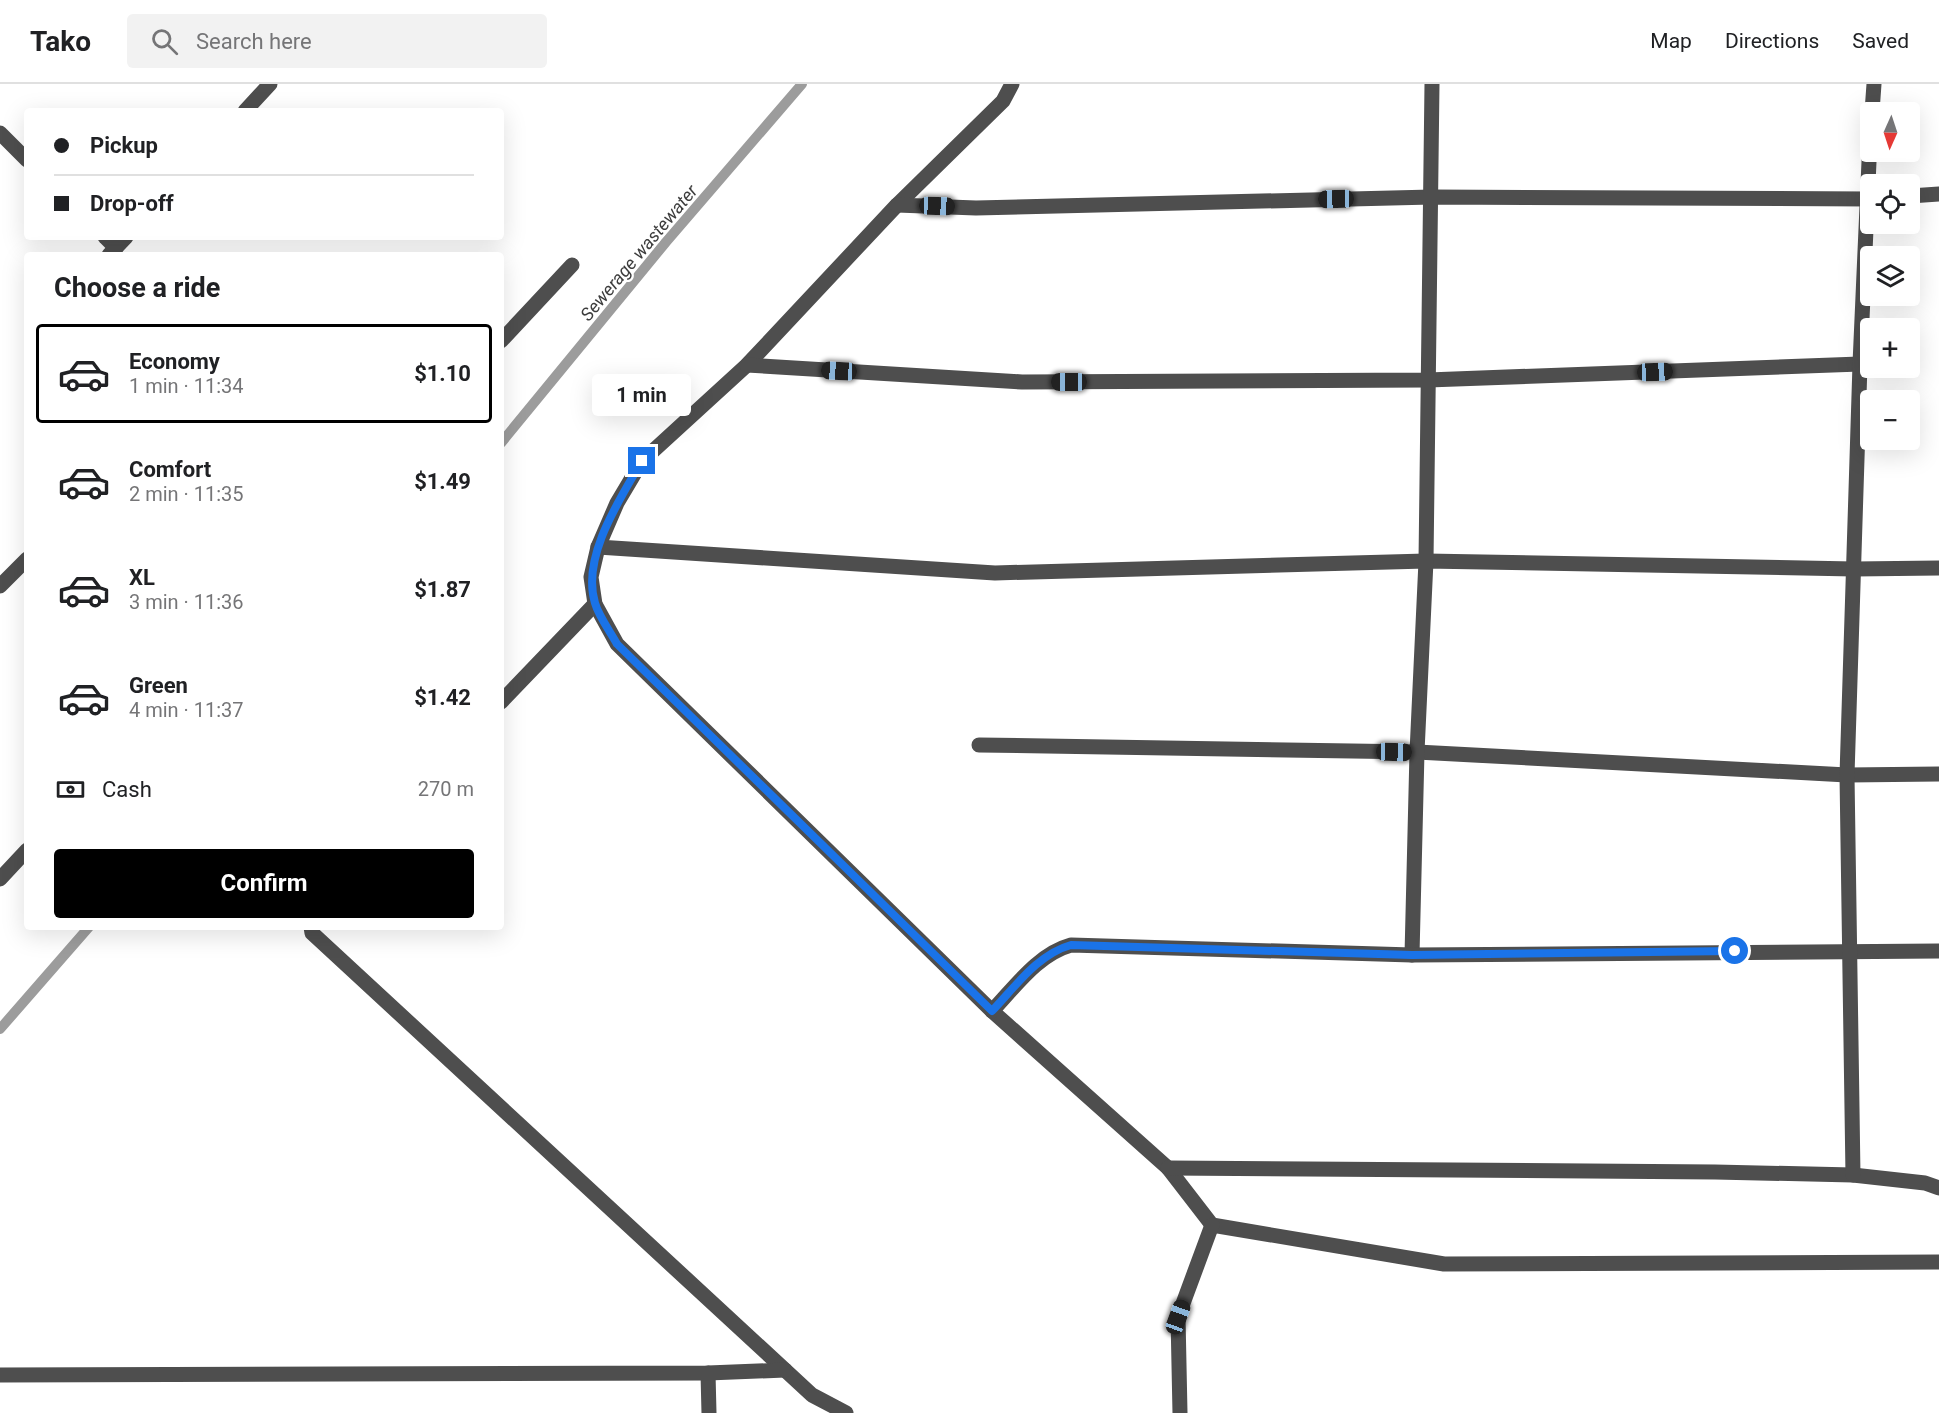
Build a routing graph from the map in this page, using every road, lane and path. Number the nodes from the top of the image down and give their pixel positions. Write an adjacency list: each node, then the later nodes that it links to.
1 (270, 84): 6 (street)
2 (1012, 84): 13 (street)
3 (1432, 84): 11 (street)
4 (1874, 84): 5 (street)
5 (1873, 102)
6 (248, 108)
7 (0, 133): 8 (street)
8 (24, 157)
9 (1939, 194): 10 (street)
10 (1920, 195)
11 (1432, 197): 12 (street); 13 (street); 20 (street)
12 (1860, 200)
13 (897, 205): 19 (street)
14 (1867, 234): 16 (street)
15 (572, 265): 17 (street)
16 (1863, 318)
17 (504, 338)
18 (1860, 364): 20 (street); 25 (street)
19 (747, 365): 20 (street); 21 (street)
20 (1428, 380): 22 (street)
21 (598, 547): 22 (street); 27 (street)
22 (1426, 561): 25 (street); 30 (street)
23 (24, 562): 26 (street)
24 (1939, 568): 25 (street)
25 (1854, 569): 32 (street)
26 (0, 586)
27 (595, 604): 28 (street); 39 (street)
28 (504, 699)
29 (979, 745): 30 (street)
30 (1417, 752): 32 (street); 38 (street)
31 (1939, 774): 32 (street)
32 (1847, 775): 36 (street)
33 (24, 853): 34 (street)
34 (0, 879)
35 (312, 930): 45 (street)
36 (1850, 950): 37 (street); 38 (street); 41 (street)
37 (1939, 951)
38 (1412, 955): 39 (street)
39 (992, 1011): 40 (street)
40 (1168, 1168): 41 (street); 43 (street)
41 (1853, 1174): 42 (street)
42 (1939, 1188)
43 (1212, 1225): 44 (street); 50 (street)
44 (1939, 1262)
45 (785, 1370): 46 (street); 49 (street)
46 (708, 1373): 47 (street); 48 (street)
47 (0, 1375)
48 (709, 1413)
49 (846, 1413)
50 (1180, 1413)

